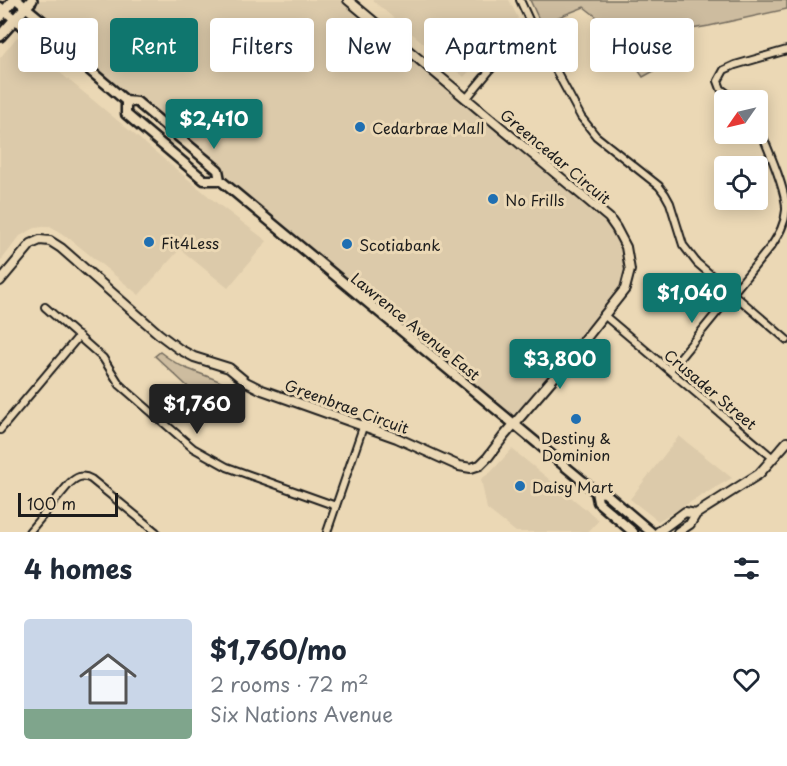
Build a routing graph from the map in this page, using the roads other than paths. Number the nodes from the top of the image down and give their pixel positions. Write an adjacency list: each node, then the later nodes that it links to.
1 (15, 0): 4 (main road, Lawrence Avenue East); 5 (main road)
2 (348, 0): 16 (street, Greencedar Circuit)
3 (520, 0): 7 (street)
4 (29, 4): 6 (main road, Lawrence Avenue East); 8 (main road)
5 (2, 12): 8 (main road, Lawrence Avenue East)
6 (42, 18)
7 (528, 18)
8 (15, 20): 9 (main road, Lawrence Avenue East); 10 (main road)
9 (18, 22)
10 (0, 36)
11 (787, 50): 15 (street)
12 (92, 72): 17 (main road, Lawrence Avenue East)
13 (488, 72): 16 (street)
14 (557, 72): 21 (street)
15 (722, 90)
16 (466, 99): 23 (street, Greencedar Circuit)
17 (126, 101): 19 (main road, Lawrence Avenue East); 19 (main road, Lawrence Avenue East)
18 (766, 144): 21 (street)
19 (220, 180): 27 (main road, Lawrence Avenue East)
20 (0, 281): 28 (street, Greenbrae Circuit)
21 (732, 294): 25 (street); 26 (street)
22 (45, 307): 24 (street)
23 (604, 316): 26 (street, Crusader Street); 27 (street, Greencedar Circuit)
24 (79, 336): 29 (street); 33 (street)
25 (787, 339)
26 (670, 370): 31 (street, Crusader Street)
27 (515, 424): 28 (street, Greenbrae Circuit); 32 (main road, Lawrence Avenue East)
28 (363, 427): 33 (street)
29 (0, 430)
30 (787, 442): 31 (street)
31 (773, 458): 34 (street)
32 (596, 492): 38 (main road, Lawrence Avenue East); 39 (main road, Lawrence Avenue East)
33 (336, 506): 37 (street)
34 (696, 514): 40 (street); 41 (street)
35 (29, 532): 36 (street)
36 (156, 532)
37 (327, 532)
38 (633, 532)
39 (651, 532)
40 (658, 532)
41 (678, 532)

